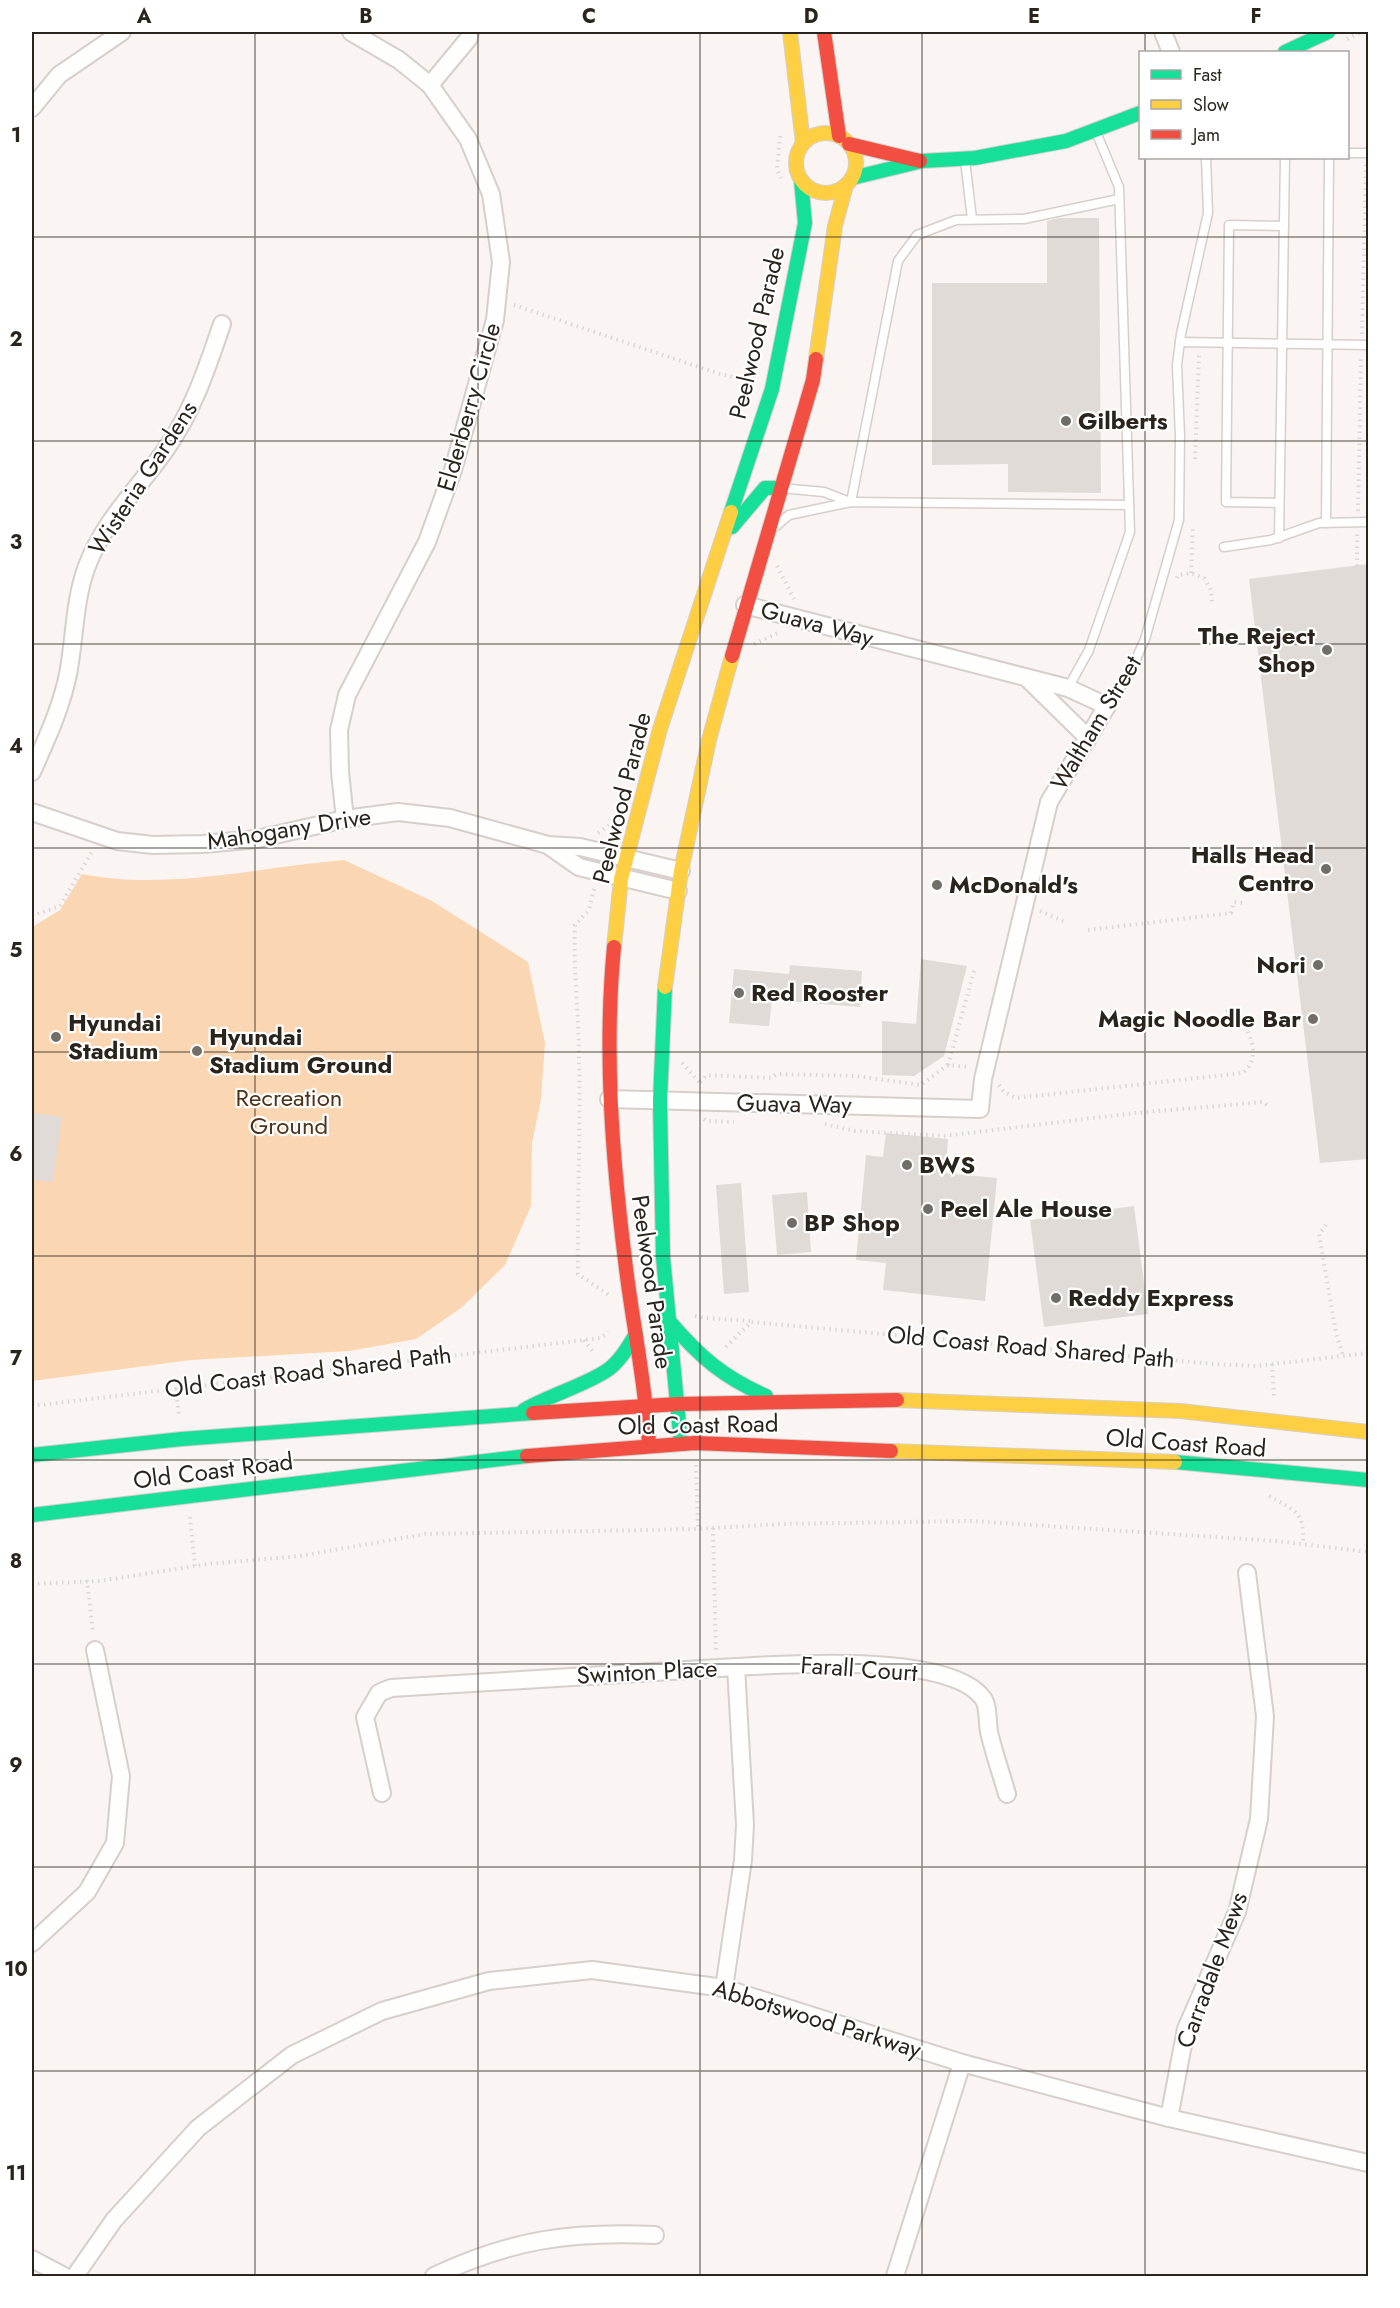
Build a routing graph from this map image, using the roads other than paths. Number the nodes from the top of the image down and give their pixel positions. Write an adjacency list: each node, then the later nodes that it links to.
1 (122, 32): 11 (street)
2 (351, 32): 10 (street, Elderberry Circle)
3 (470, 32): 10 (street)
4 (790, 32): 15 (main road)
5 (824, 32): 14 (main road)
6 (1163, 32): 8 (street)
7 (1328, 32): 9 (main road)
8 (1171, 51)
9 (1288, 51)
10 (430, 85): 51 (street, Elderberry Circle)
11 (32, 108)
12 (1139, 113): 13 (main road)
13 (1095, 130): 18 (main road); 25 (lane)
14 (844, 140): 15 (main road); 22 (main road); 24 (main road)
15 (803, 143): 23 (main road)
16 (1349, 153): 17 (lane)
17 (1368, 153)
18 (965, 159): 22 (main road); 26 (lane)
19 (1206, 159): 29 (lane, Waltham Street)
20 (1285, 159): 27 (lane)
21 (1329, 159): 32 (lane)
22 (922, 161): 24 (main road)
23 (801, 180): 24 (main road); 42 (main road, Peelwood Parade)
24 (849, 182): 34 (main road, Peelwood Parade)
25 (1119, 200): 26 (lane); 37 (lane)
26 (972, 219): 35 (lane)
27 (1284, 226): 30 (lane); 31 (lane)
28 (222, 324): 49 (street, Wisteria Gardens)
29 (1180, 342): 30 (lane); 47 (lane, Waltham Street)
30 (1227, 343): 31 (lane); 36 (lane)
31 (1282, 344): 32 (lane); 36 (lane)
32 (1328, 344): 33 (lane); 39 (lane)
33 (1368, 345)
34 (781, 488): 35 (lane); 40 (main road, Peelwood Parade); 42 (main road)
35 (851, 502): 37 (lane); 40 (lane)
36 (1279, 503): 41 (lane)
37 (1129, 505): 46 (lane)
38 (1368, 522): 39 (lane)
39 (1326, 523): 41 (lane)
40 (766, 535): 44 (main road, Peelwood Parade)
41 (1279, 538): 43 (lane)
42 (722, 540): 53 (main road, Peelwood Parade)
43 (1224, 547)
44 (745, 605): 45 (street, Guava Way); 54 (main road, Peelwood Parade)
45 (1029, 679): 46 (street, Guava Way); 48 (street)
46 (1068, 688): 47 (street, Guava Way)
47 (1107, 706): 48 (street, Waltham Street)
48 (1088, 738): 59 (street, Waltham Street)
49 (32, 772)
50 (32, 812): 51 (street, Mahogany Drive)
51 (345, 819): 52 (street, Mahogany Drive)
52 (548, 845): 53 (street, Mahogany Drive); 55 (street, Mahogany Drive)
53 (625, 857): 54 (street, Mahogany Drive); 55 (main road, Peelwood Parade)
54 (681, 871): 56 (main road, Peelwood Parade)
55 (621, 879): 56 (street, Mahogany Drive); 57 (main road, Peelwood Parade)
56 (678, 891): 58 (main road, Peelwood Parade)
57 (609, 1099): 58 (street, Guava Way); 61 (main road, Peelwood Parade)
58 (660, 1101): 59 (street, Guava Way); 60 (main road, Peelwood Parade)
59 (980, 1109)
60 (670, 1322): 62 (main road); 63 (main road, Peelwood Parade)
61 (636, 1334): 64 (main road, Peelwood Parade); 65 (main road)
62 (777, 1401): 63 (main road, Old Coast Road); 66 (main road, Old Coast Road)
63 (678, 1404): 64 (main road, Old Coast Road); 67 (main road, Peelwood Parade)
64 (647, 1406): 65 (main road, Old Coast Road); 68 (main road, Peelwood Parade)
65 (517, 1414): 69 (main road, Old Coast Road)
66 (1368, 1431)
67 (681, 1444): 68 (main road, Old Coast Road); 70 (main road, Old Coast Road)
68 (649, 1445): 71 (main road, Old Coast Road)
69 (32, 1455)
70 (1368, 1480)
71 (32, 1515)
72 (1247, 1573): 80 (street, Carradale Mews)
73 (95, 1650): 77 (street)
74 (736, 1667): 75 (street, Swinton Place); 76 (street, Farall Court); 78 (street, Swinton Place)
75 (381, 1793)
76 (1007, 1794)
77 (32, 1943)
78 (724, 1988): 79 (street, Abbotswood Parkway); 85 (street, Abbotswood Parkway)
79 (962, 2063): 80 (street, Abbotswood Parkway); 87 (street)
80 (1169, 2118): 81 (street, Abbotswood Parkway)
81 (1368, 2163)
82 (655, 2235): 86 (street)
83 (32, 2259): 84 (street)
84 (64, 2277)
85 (75, 2277)
86 (434, 2277)
87 (895, 2277)

